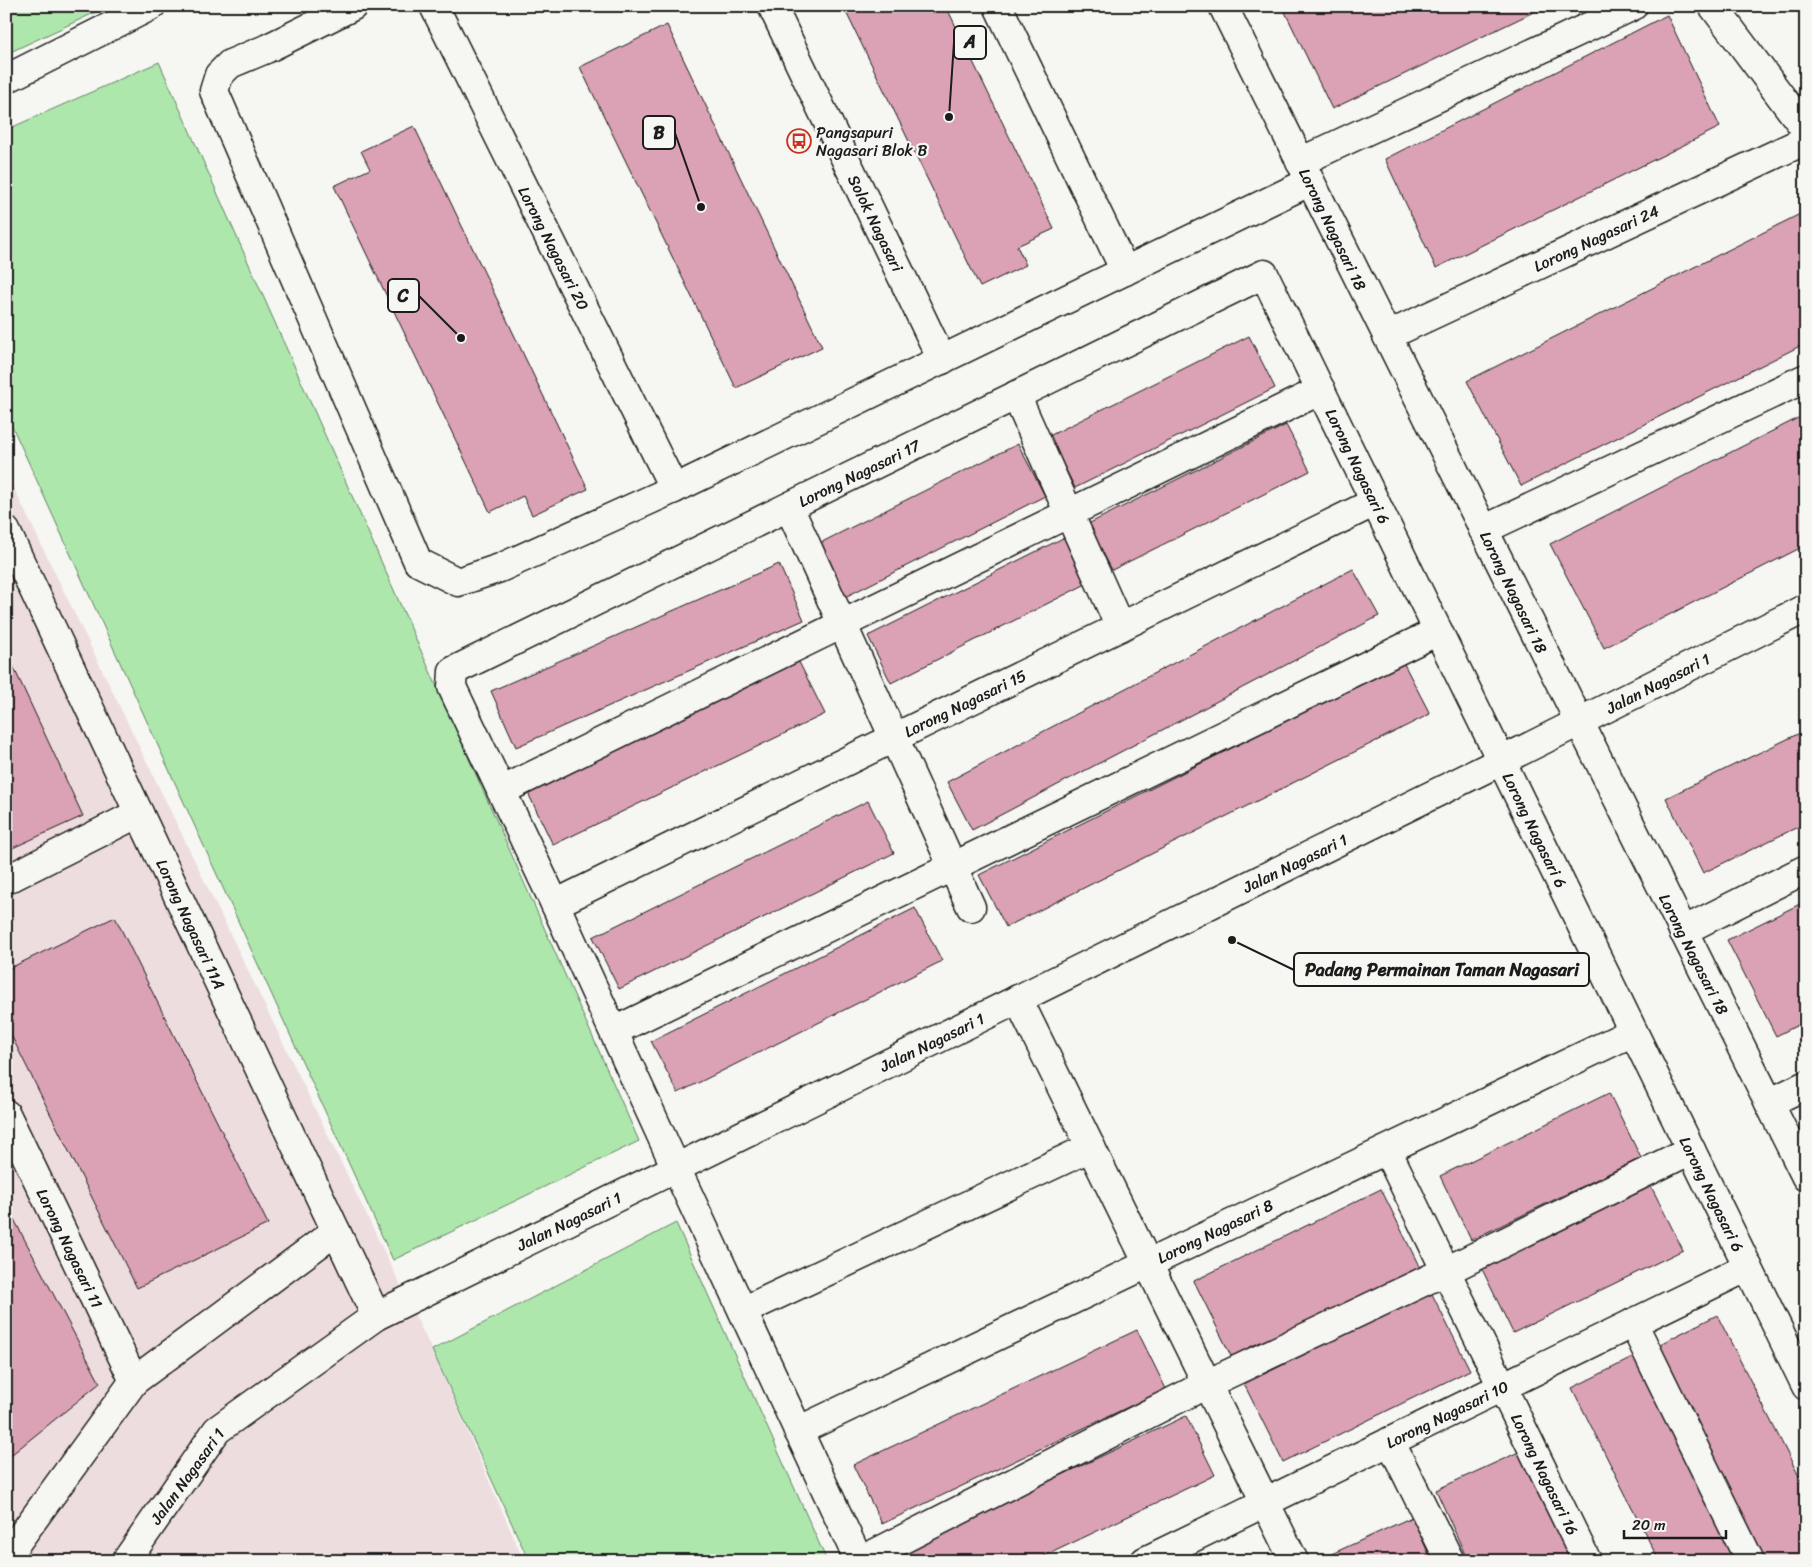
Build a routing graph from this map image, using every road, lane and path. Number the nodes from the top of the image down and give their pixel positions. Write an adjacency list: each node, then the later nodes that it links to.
1 (151, 6): 9 (street)
2 (353, 6): 20 (street)
3 (434, 6): 20 (street, Lorong Nagasari 20)
4 (772, 6): 16 (street, Solok Nagasari)
5 (998, 6): 13 (street)
6 (1222, 6): 12 (street, Lorong Nagasari 18)
7 (1633, 6): 12 (street)
8 (1713, 6): 10 (street)
9 (6, 79)
10 (1806, 130)
11 (1806, 140): 15 (street, Lorong Nagasari 24)
12 (1305, 172): 13 (street); 15 (street, Lorong Nagasari 18)
13 (1125, 271): 16 (street)
14 (1264, 274): 18 (street, Lorong Nagasari 6); 19 (street, Lorong Nagasari 17)
15 (1387, 336): 24 (street, Lorong Nagasari 18)
16 (942, 360): 20 (street)
17 (1806, 378): 24 (street)
18 (1321, 390): 21 (street, Lorong Nagasari 6); 23 (street)
19 (1016, 395): 22 (street, Lorong Nagasari 17); 23 (street)
20 (674, 489)
21 (1375, 502): 28 (street, Lorong Nagasari 15); 29 (street, Lorong Nagasari 6)
22 (789, 507): 27 (street); 33 (street, Lorong Nagasari 17)
23 (1069, 514): 27 (street); 28 (street)
24 (1483, 530): 30 (street, Lorong Nagasari 18)
25 (6, 531): 34 (street, Lorong Nagasari 11A)
26 (1806, 608): 30 (street, Jalan Nagasari 1)
27 (842, 625): 31 (street); 33 (street)
28 (1120, 627): 31 (street, Lorong Nagasari 15)
29 (1438, 631): 32 (street, Lorong Nagasari 6); 35 (street)
30 (1579, 722): 32 (street, Jalan Nagasari 1); 40 (street, Lorong Nagasari 18)
31 (894, 738): 35 (street); 38 (street, Lorong Nagasari 15)
32 (1501, 761): 41 (street, Jalan Nagasari 1); 43 (street, Lorong Nagasari 6)
33 (501, 792): 38 (street)
34 (139, 813): 37 (street); 52 (street, Lorong Nagasari 11A)
35 (953, 866): 39 (street); 42 (street)
36 (1806, 869): 40 (street)
37 (6, 880)
38 (555, 904): 42 (street)
39 (971, 907)
40 (1683, 931): 45 (street, Lorong Nagasari 18)
41 (1018, 999): 47 (street); 50 (street, Jalan Nagasari 1)
42 (614, 1031): 50 (street)
43 (1633, 1032): 48 (street, Lorong Nagasari 8); 49 (street, Lorong Nagasari 6)
44 (1806, 1086): 45 (street)
45 (1769, 1103): 51 (street, Lorong Nagasari 18)
46 (6, 1114): 59 (street, Lorong Nagasari 11)
47 (1091, 1147): 53 (street); 56 (street)
48 (1387, 1150): 53 (street, Lorong Nagasari 8); 55 (street, Lorong Nagasari 16)
49 (1691, 1150): 54 (street, Lorong Nagasari 6); 55 (street)
50 (676, 1168): 56 (street); 57 (street, Jalan Nagasari 1)
51 (1806, 1177)
52 (336, 1231): 57 (street, Lorong Nagasari 11A); 59 (street)
53 (1148, 1264): 60 (street); 63 (street, Lorong Nagasari 8)
54 (1748, 1267): 58 (street, Lorong Nagasari 10); 62 (street, Lorong Nagasari 6)
55 (1446, 1271): 60 (street); 61 (street, Lorong Nagasari 16)
56 (743, 1310): 63 (street)
57 (376, 1316): 68 (street, Jalan Nagasari 1)
58 (1633, 1323): 61 (street, Lorong Nagasari 10); 73 (street)
59 (134, 1381): 66 (street)
60 (1207, 1384): 65 (street); 69 (street)
61 (1502, 1386): 64 (street, Lorong Nagasari 10); 72 (street, Lorong Nagasari 16)
62 (1806, 1386)
63 (798, 1431): 69 (street)
64 (1390, 1442): 65 (street, Lorong Nagasari 10); 71 (street)
65 (1266, 1502): 67 (street, Lorong Nagasari 10); 70 (street)
66 (6, 1557)
67 (1148, 1560)
68 (126, 1561)
69 (860, 1561)
70 (1294, 1561)
71 (1450, 1561)
72 (1586, 1561)
73 (1750, 1561)

